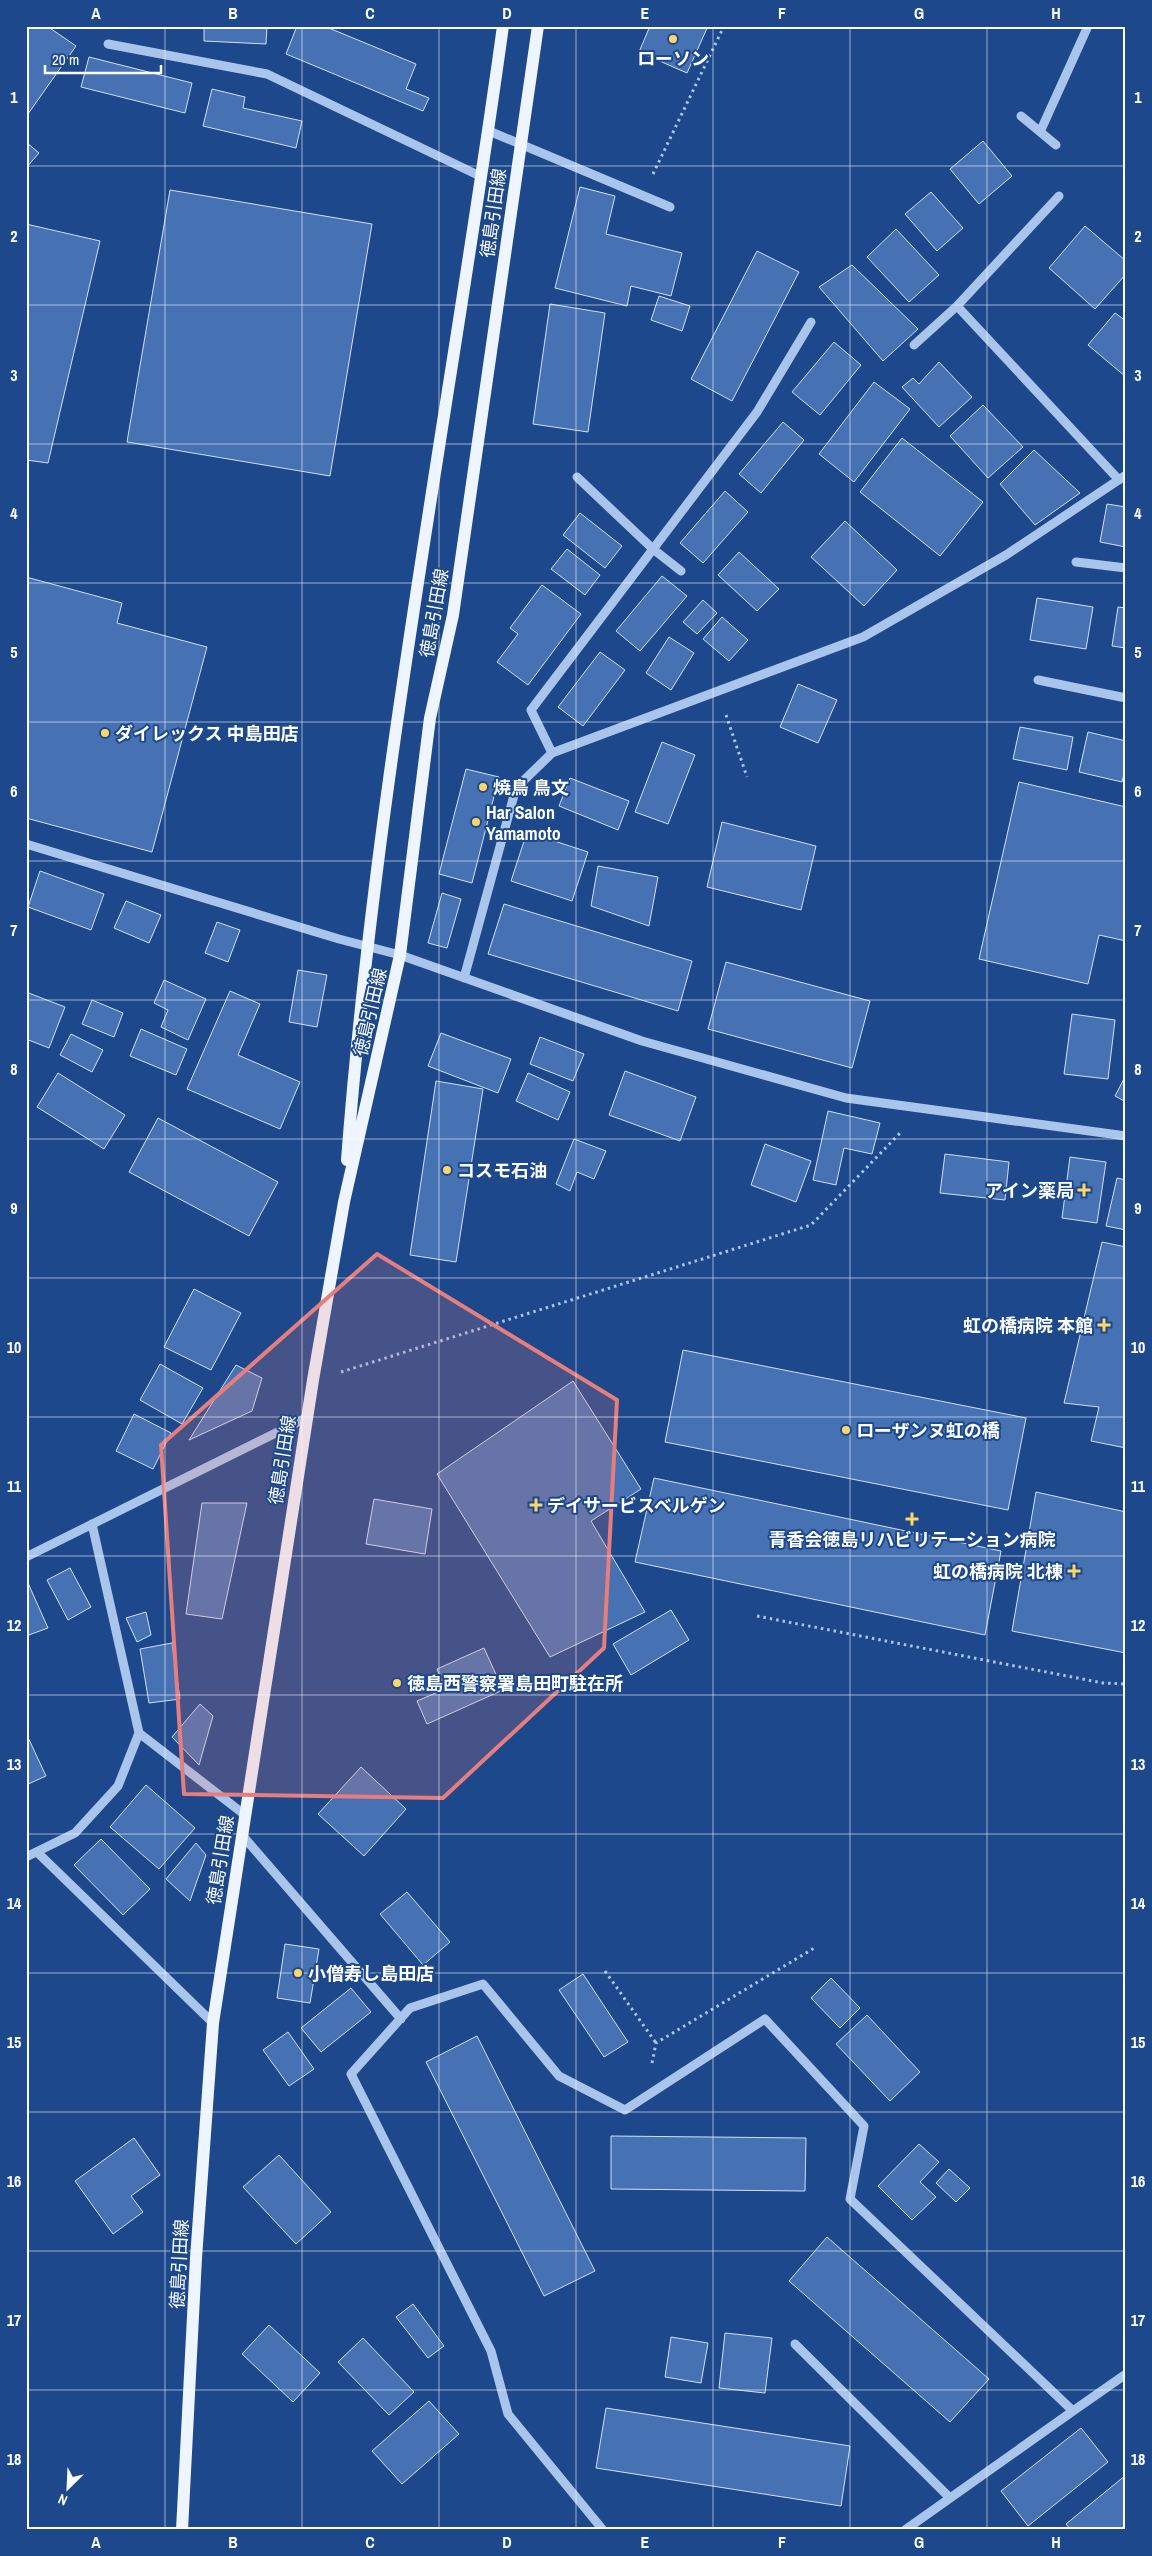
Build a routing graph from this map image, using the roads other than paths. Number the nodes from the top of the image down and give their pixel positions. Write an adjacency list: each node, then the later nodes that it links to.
1 (503, 26): 6 (main road, 徳島引田線)
2 (538, 26): 8 (main road, 徳島引田線)
3 (1088, 26): 7 (street)
4 (108, 44): 10 (street)
5 (1021, 116): 7 (street)
6 (488, 130): 8 (street); 10 (main road, 徳島引田線)
7 (1040, 132): 9 (street)
8 (520, 143): 12 (street); 27 (main road, 徳島引田線)
9 (1056, 145)
10 (482, 177): 26 (main road, 徳島引田線)
11 (1060, 196): 13 (street)
12 (670, 206)
13 (957, 306): 15 (street); 17 (street)
14 (811, 322): 18 (street)
15 (914, 345)
16 (577, 477): 18 (street)
17 (1122, 478): 24 (street)
18 (653, 549): 21 (street); 24 (street)
19 (1076, 562): 20 (street)
20 (1126, 568)
21 (681, 571)
22 (1038, 680): 23 (street)
23 (1126, 698)
24 (552, 753): 28 (street)
25 (26, 844): 26 (street)
26 (367, 946): 27 (street); 30 (main road, 徳島引田線)
27 (400, 955): 28 (street); 30 (main road, 徳島引田線)
28 (464, 978): 29 (street)
29 (1126, 1136)
30 (344, 1202): 31 (main road, 徳島引田線)
31 (306, 1418): 32 (street); 35 (main road, 徳島引田線)
32 (92, 1524): 33 (street); 34 (street)
33 (26, 1557)
34 (139, 1733): 35 (street); 37 (street)
35 (245, 1815): 36 (main road, 徳島引田線)
36 (242, 1835): 39 (street); 40 (main road, 徳島引田線)
37 (37, 1852): 38 (street); 40 (street)
38 (26, 1857)
39 (401, 2018): 43 (street); 46 (street)
40 (213, 2023): 45 (main road, 徳島引田線)
41 (795, 2344): 44 (street)
42 (1126, 2374): 43 (street)
43 (1073, 2411): 44 (street)
44 (950, 2498): 47 (street)
45 (182, 2530)
46 (603, 2530)
47 (905, 2530)

